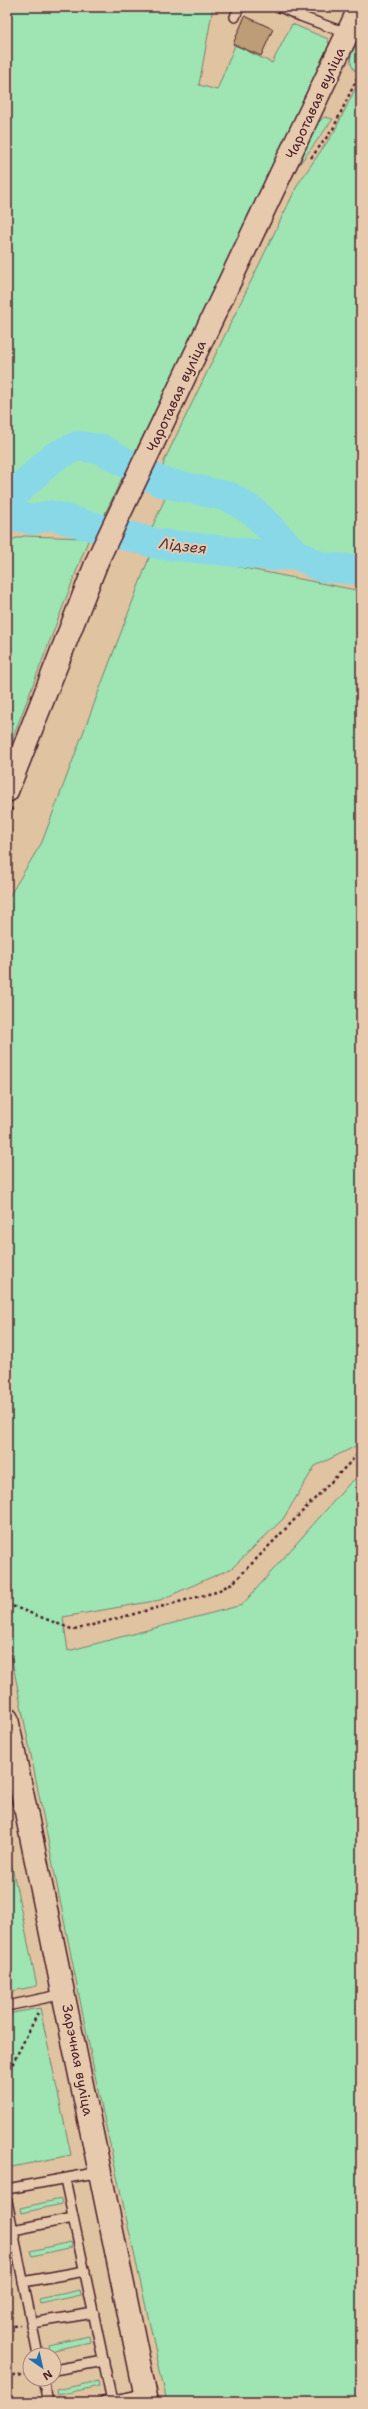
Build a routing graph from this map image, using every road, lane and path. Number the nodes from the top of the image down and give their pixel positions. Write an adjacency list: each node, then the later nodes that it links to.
1 (239, 7): 6 (lane)
2 (280, 7): 5 (lane)
3 (304, 7): 5 (lane)
4 (360, 7): 7 (street, Чаротавая вуліца)
5 (300, 16): 7 (lane)
6 (235, 17)
7 (355, 33): 8 (street, Чаротавая вуліца)
8 (7, 791)
9 (361, 1451): 10 (path)
10 (7, 1604)
11 (7, 1719): 12 (street, Зарэчная вуліца)
12 (55, 1996): 13 (lane); 14 (path); 15 (street, Зарэчная вуліца)
13 (7, 2006)
14 (7, 2075)
15 (100, 2172): 16 (lane); 31 (street, Зарэчная вуліца)
16 (65, 2179): 17 (lane); 19 (lane)
17 (7, 2189)
18 (7, 2201): 20 (lane)
19 (73, 2218): 20 (lane); 21 (lane)
20 (13, 2230): 22 (lane)
21 (85, 2270): 22 (lane); 23 (lane)
22 (23, 2282): 24 (lane)
23 (94, 2313): 24 (lane); 26 (lane)
24 (32, 2323): 25 (lane)
25 (36, 2347)
26 (104, 2361): 27 (lane); 32 (lane)
27 (62, 2369)
28 (22, 2375): 29 (path)
29 (7, 2377)
30 (45, 2387): 33 (lane)
31 (146, 2398): 32 (lane)
32 (108, 2401)
33 (48, 2402)

